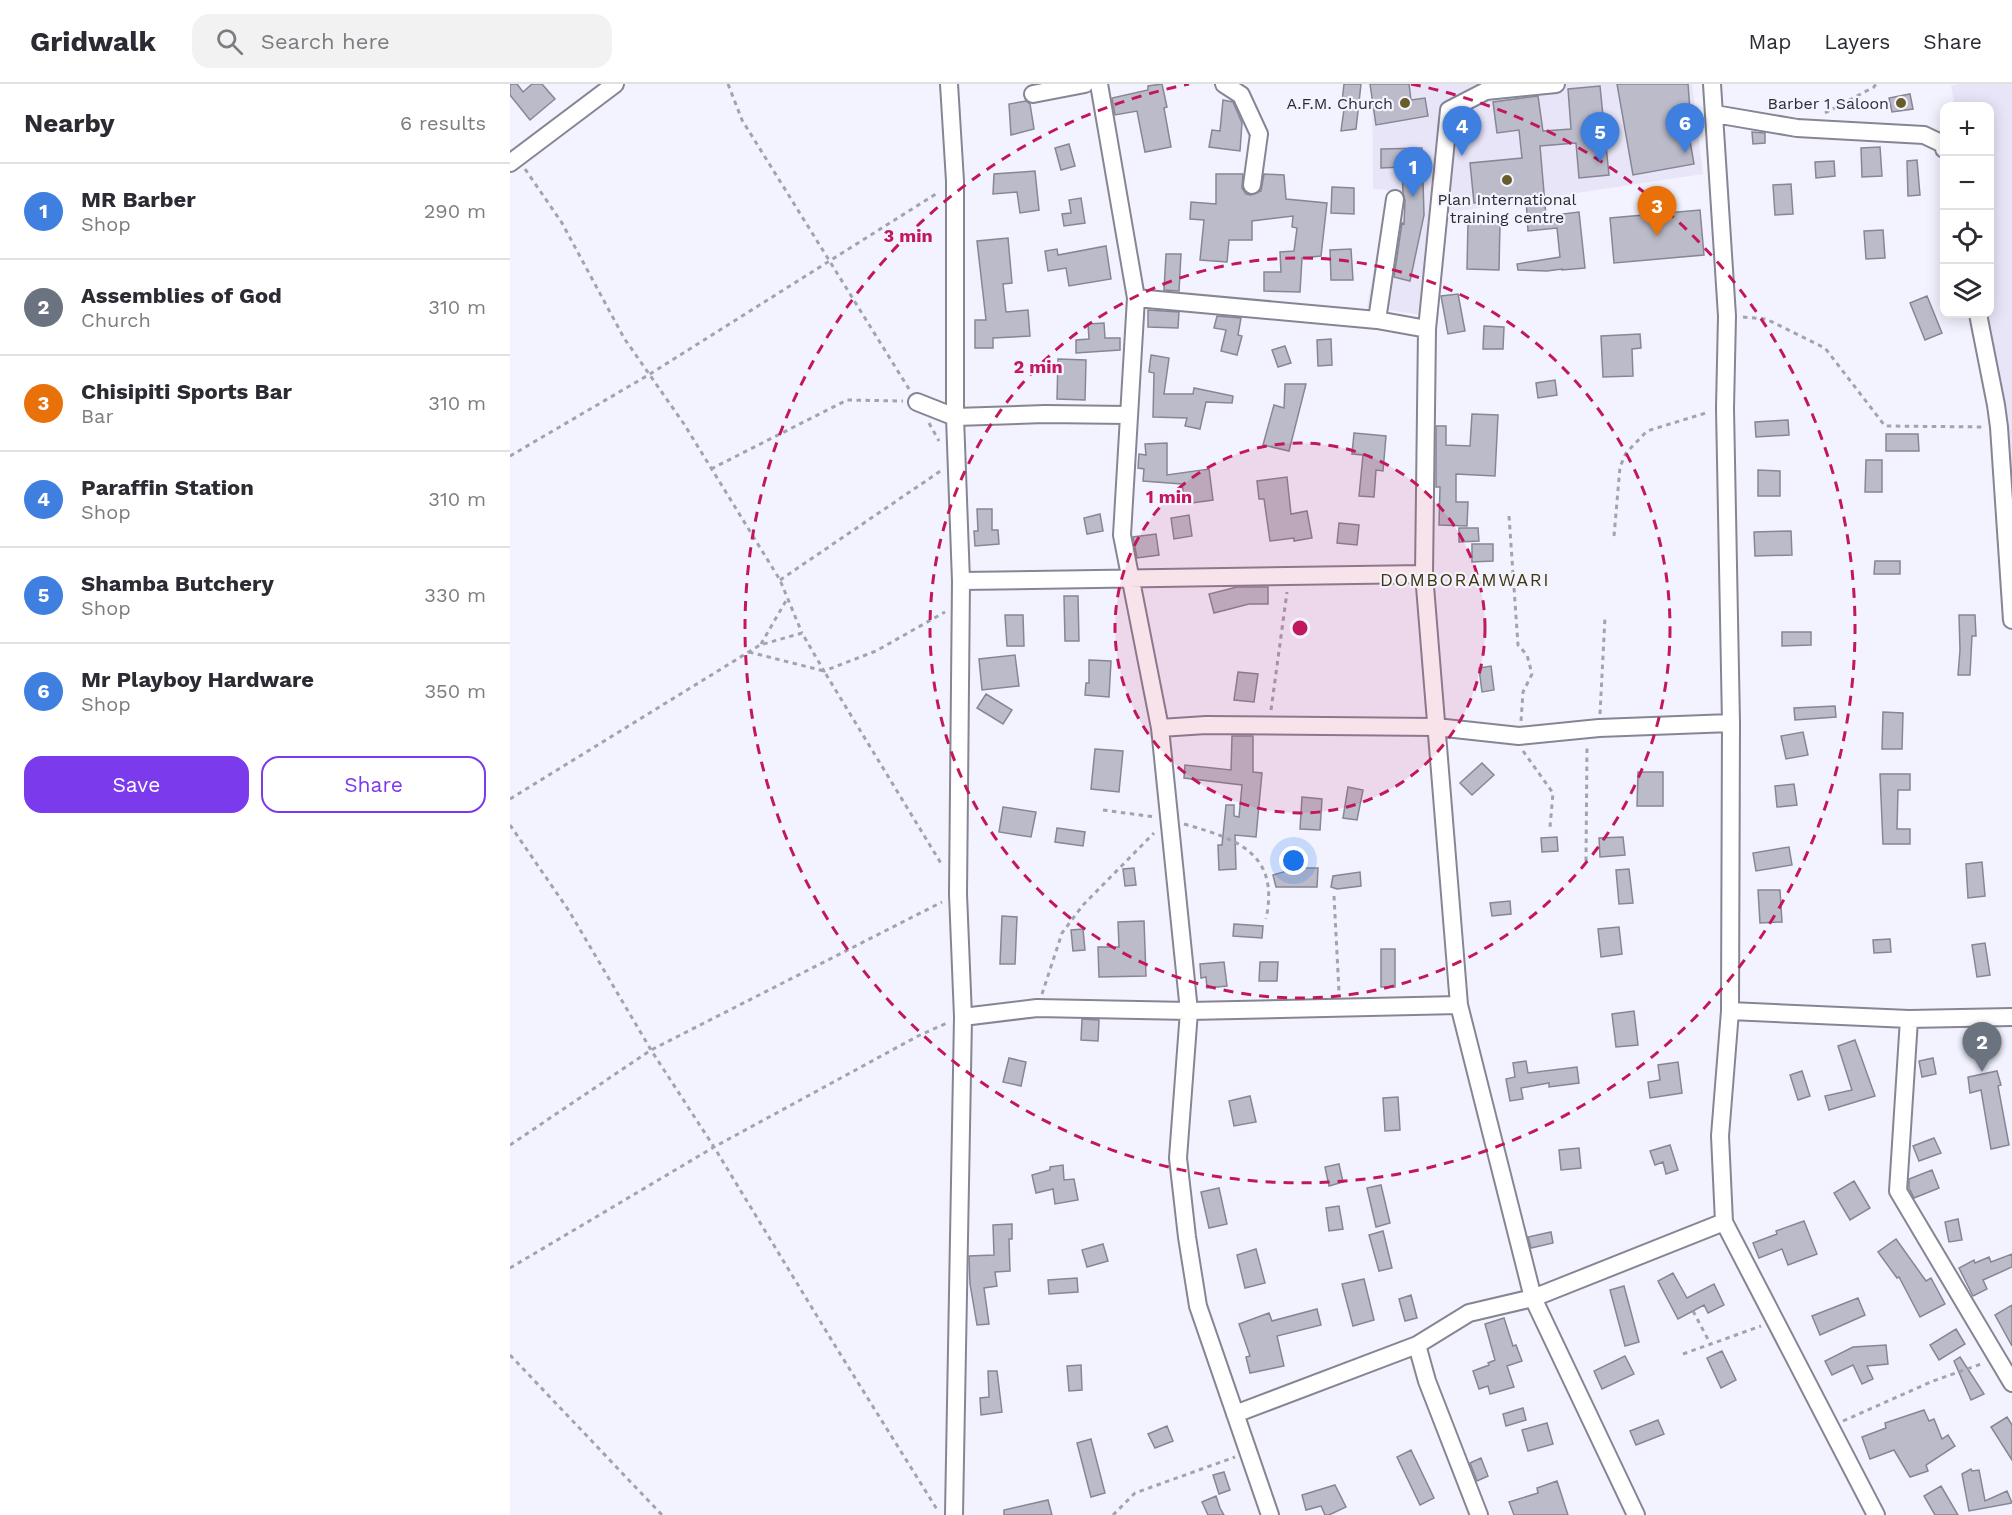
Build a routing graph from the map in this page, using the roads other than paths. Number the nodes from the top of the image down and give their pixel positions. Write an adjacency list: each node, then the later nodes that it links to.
1 (949, 84): 21 (street)
2 (1085, 84): 8 (street)
3 (1099, 84): 14 (street)
4 (1224, 84): 12 (street)
5 (1556, 84): 17 (street)
6 (1712, 84): 9 (street)
7 (603, 87): 11 (street)
8 (1033, 94)
9 (1714, 114): 10 (street); 26 (street)
10 (1940, 142)
11 (512, 157)
12 (1252, 185)
13 (1395, 199): 16 (street)
14 (1136, 298): 16 (street); 20 (street)
15 (1979, 318): 19 (street)
16 (1377, 320): 17 (street)
17 (1428, 329): 22 (street)
18 (916, 402): 21 (street)
19 (2004, 402): 25 (street)
20 (1128, 415): 21 (street); 23 (street)
21 (955, 417): 24 (street)
22 (1424, 574): 23 (street); 27 (street)
23 (1130, 577): 24 (street); 28 (street)
24 (961, 581): 32 (street)
25 (2012, 620)
26 (1731, 723): 27 (street); 31 (street)
27 (1436, 727): 28 (street); 29 (street)
28 (1160, 728): 30 (street)
29 (1459, 1005): 30 (street); 36 (street)
30 (1189, 1011): 32 (street); 39 (street)
31 (1730, 1011): 34 (street); 35 (street)
32 (963, 1017): 40 (street)
33 (2012, 1017): 34 (street)
34 (1909, 1019): 38 (street)
35 (1724, 1222): 36 (street); 44 (street)
36 (1533, 1298): 37 (street); 43 (street)
37 (1417, 1345): 39 (street); 42 (street)
38 (2012, 1383)
39 (1235, 1414): 41 (street)
40 (954, 1515)
41 (1270, 1515)
42 (1479, 1515)
43 (1636, 1515)
44 (1876, 1515)

